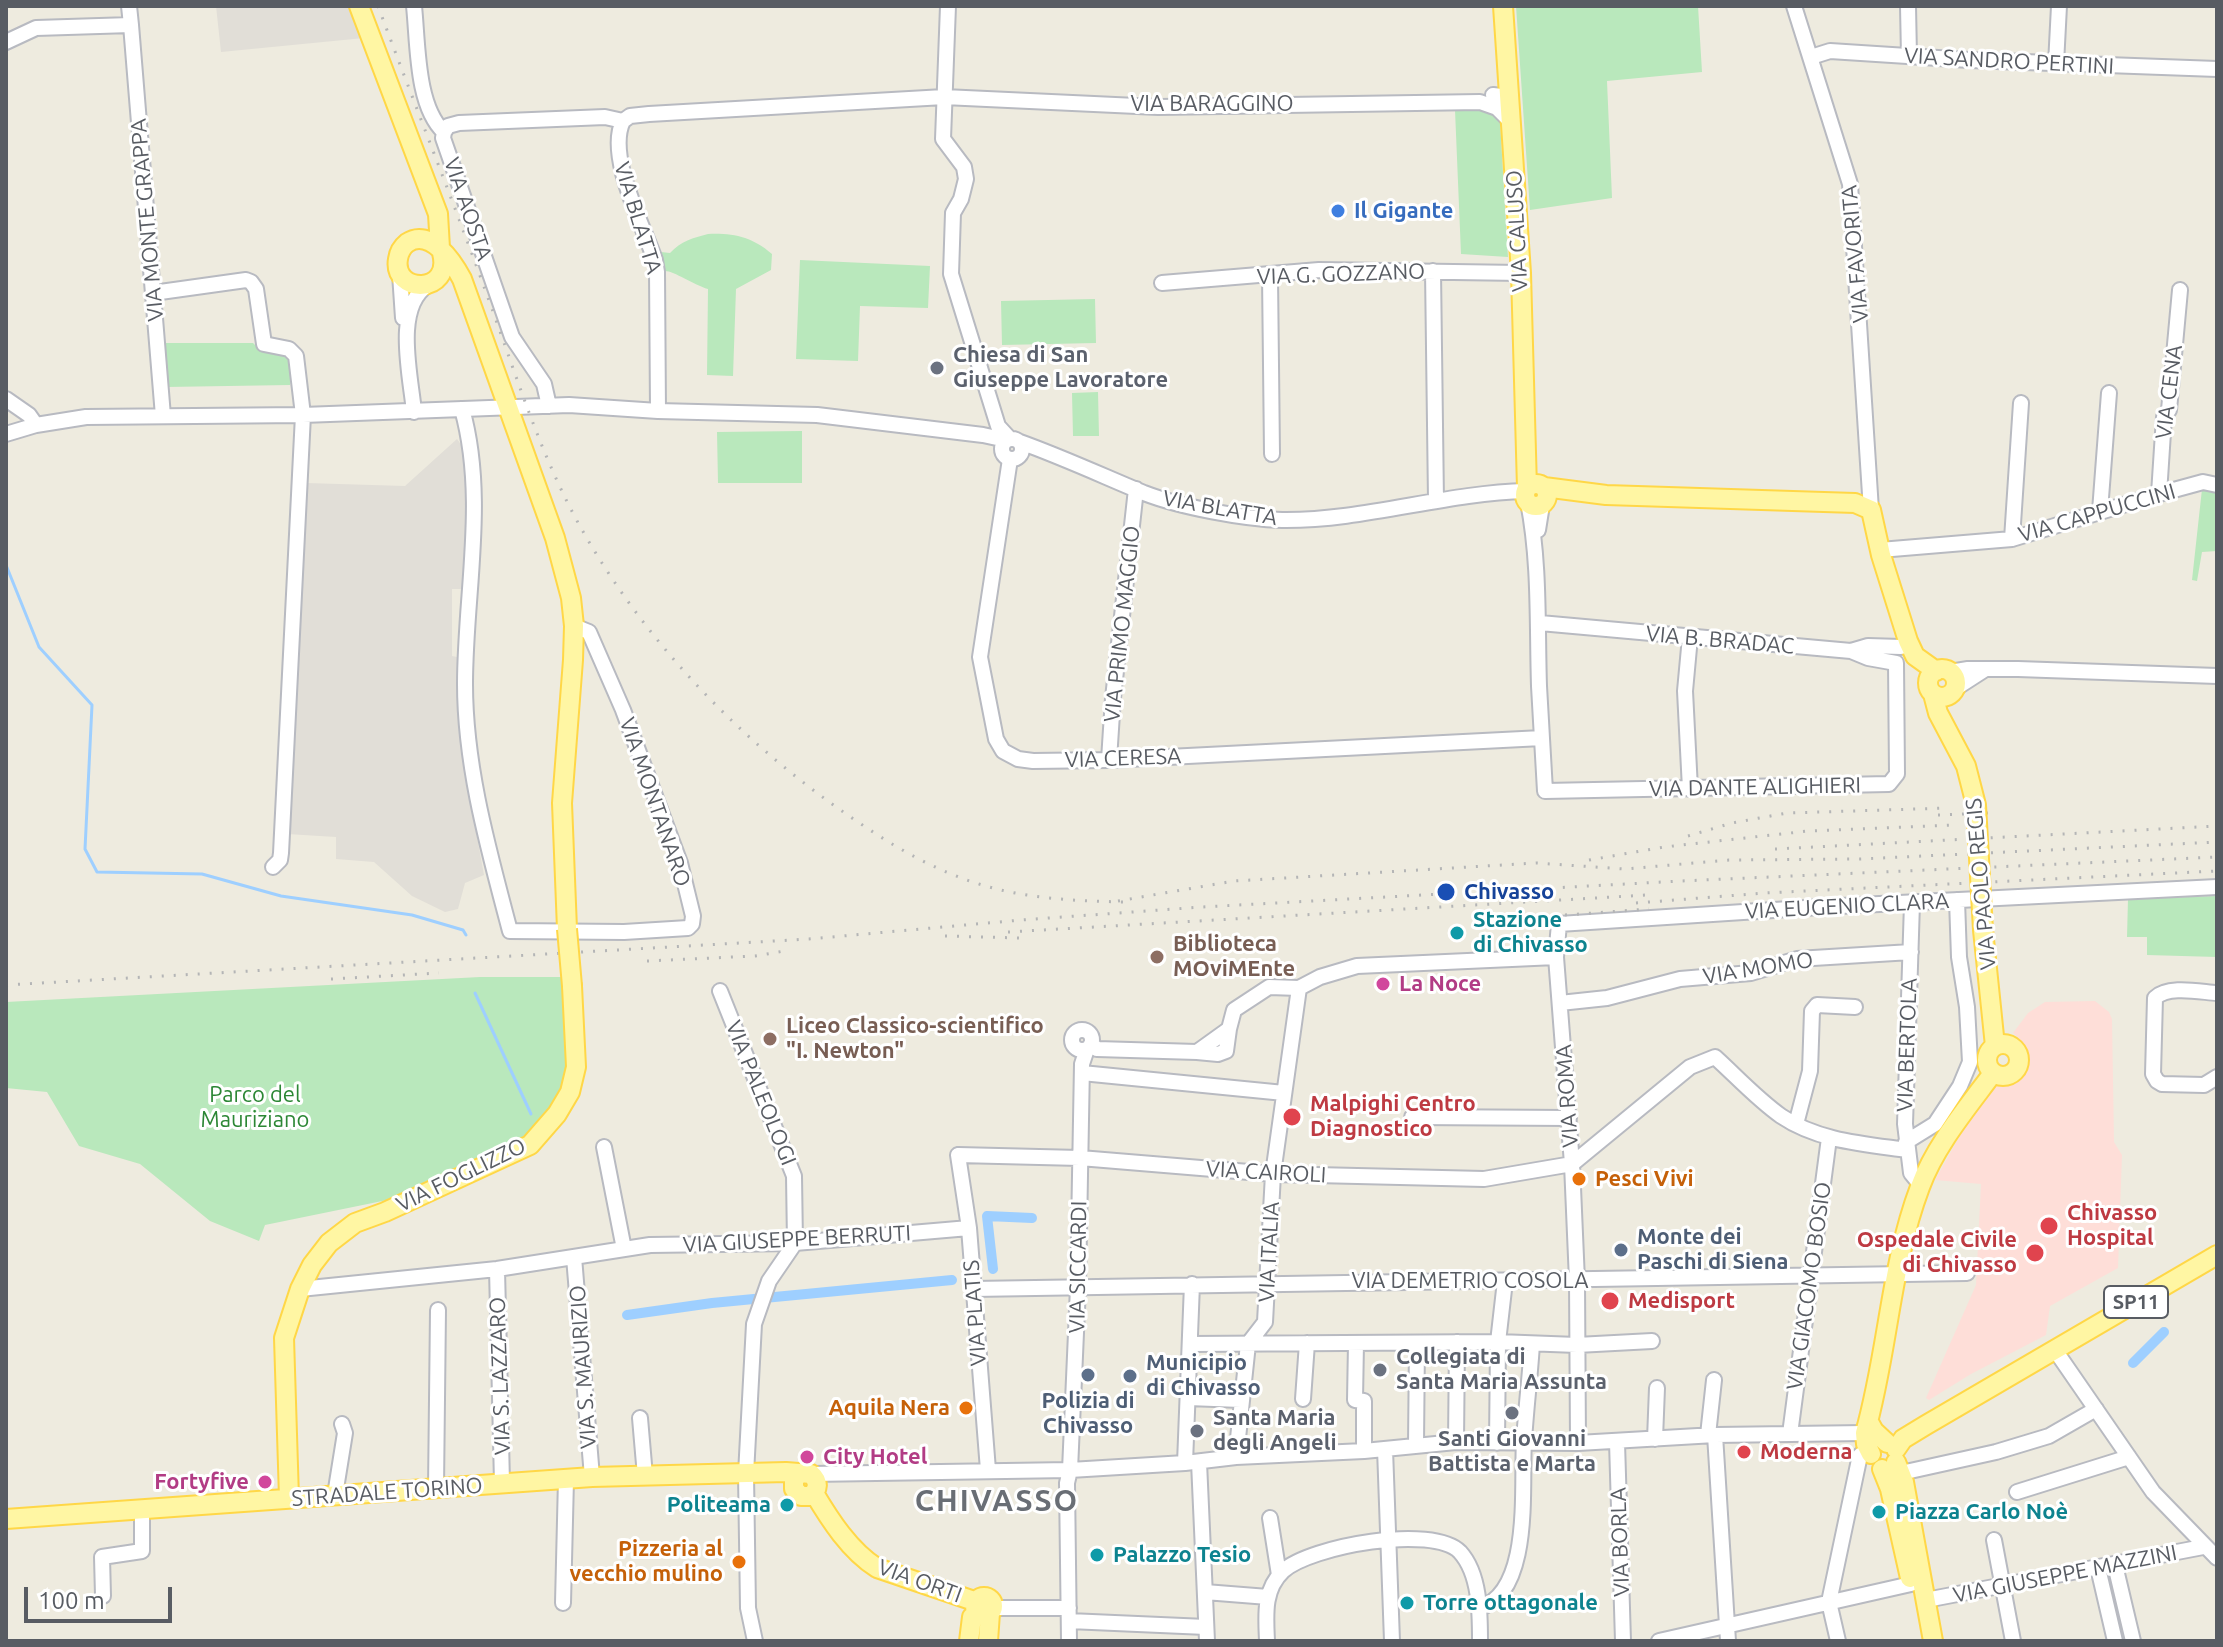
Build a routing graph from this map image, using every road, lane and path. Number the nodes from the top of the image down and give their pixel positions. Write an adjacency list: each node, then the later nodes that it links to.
1 (129, 6): 9 (street, VIA MONTE GRAPPA)
2 (359, 6): 19 (main road)
3 (414, 6): 18 (street, VIA AOSTA)
4 (948, 6): 16 (street)
5 (1503, 6): 15 (main road, VIA CALUSO)
6 (1794, 6): 12 (street, VIA FAVORITA)
7 (1908, 6): 11 (street)
8 (2059, 6): 13 (street)
9 (131, 25): 10 (street); 29 (street, VIA MONTE GRAPPA)
10 (6, 42)
11 (1909, 56): 12 (street, VIA SANDRO PERTINI); 13 (street, VIA SANDRO PERTINI)
12 (1811, 57): 51 (street, VIA FAVORITA)
13 (2056, 64): 14 (street, VIA SANDRO PERTINI)
14 (2214, 70)
15 (1496, 96): 16 (street, VIA BARAGGINO); 23 (main road, VIA CALUSO)
16 (944, 97): 17 (street, VIA BARAGGINO); 44 (street)
17 (623, 121): 18 (street, VIA BARAGGINO); 38 (street, VIA BLATTA)
18 (444, 132): 36 (street, VIA AOSTA)
19 (432, 200): 20 (main road); 21 (main road)
20 (416, 240): 21 (main road); 24 (main road)
21 (441, 250): 26 (main road); 30 (main road)
22 (1433, 271): 23 (street, VIA G. GOZZANO); 25 (street, VIA G. GOZZANO); 50 (street)
23 (1521, 273): 48 (main road, VIA CALUSO)
24 (400, 274): 26 (main road); 31 (street)
25 (1270, 276): 27 (street, VIA G. GOZZANO); 45 (street)
26 (432, 282): 30 (main road); 31 (street)
27 (1162, 283)
28 (2180, 290): 49 (street, VIA CENA)
29 (153, 293): 40 (street); 41 (street, VIA MONTE GRAPPA)
30 (466, 293): 35 (main road)
31 (407, 338): 39 (street)
32 (2109, 393): 52 (street)
33 (6, 399): 42 (street)
34 (2021, 403): 53 (street)
35 (509, 406): 36 (street, VIA BLATTA); 37 (street); 56 (main road)
36 (549, 406): 38 (street, VIA BLATTA)
37 (462, 409): 39 (street); 56 (street, VIA MONTANARO)
38 (658, 411): 44 (street, VIA BLATTA)
39 (414, 412): 40 (street)
40 (303, 415): 41 (street); 66 (street)
41 (163, 416): 42 (street)
42 (36, 425): 43 (street)
43 (6, 434)
44 (1010, 447): 47 (street, VIA BLATTA); 63 (street, VIA CERESA)
45 (1272, 454)
46 (2217, 485): 49 (street, VIA CAPPUCCINI)
47 (1136, 489): 50 (street, VIA BLATTA); 63 (street, VIA PRIMO MAGGIO)
48 (1536, 494): 50 (street, VIA BLATTA); 51 (main road); 55 (street, VIA CALUSO)
49 (2159, 494): 52 (street, VIA CAPPUCCINI)
50 (1436, 501)
51 (1871, 510): 54 (main road)
52 (2100, 511): 53 (street, VIA CAPPUCCINI)
53 (2012, 539): 54 (street, VIA CAPPUCCINI)
54 (1880, 552): 58 (main road); 61 (main road)
55 (1540, 623): 57 (street, VIA B. BRADAC); 62 (street, VIA CALUSO)
56 (574, 626): 107 (main road, VIA FOGLIZZO, bridge)
57 (1690, 637): 59 (street, VIA B. BRADAC); 64 (street)
58 (1901, 647): 59 (street, VIA B. BRADAC); 61 (main road)
59 (1851, 651): 64 (street, VIA DANTE ALIGHIERI)
60 (2217, 676): 61 (street)
61 (1941, 684): 77 (main road, VIA PAOLO REGIS, bridge)
62 (1542, 738): 63 (street, VIA CERESA); 65 (street, VIA CALUSO)
63 (1109, 760)
64 (1690, 789): 65 (street, VIA DANTE ALIGHIERI)
65 (1545, 791)
66 (273, 867)
67 (2217, 887): 68 (street, VIA EUGENIO CLARA)
68 (1957, 900): 69 (street, VIA EUGENIO CLARA); 86 (street)
69 (1912, 903): 70 (street, VIA BERTOLA); 71 (street, VIA EUGENIO CLARA)
70 (1911, 952): 75 (street, VIA MOMO); 86 (street, VIA BERTOLA)
71 (1556, 957): 72 (street); 75 (street, VIA ROMA)
72 (1299, 988): 78 (street); 81 (street, VIA ITALIA)
73 (720, 991): 94 (street, VIA PALEOLOGI)
74 (2217, 993): 80 (street)
75 (1560, 1003): 83 (street, VIA ROMA)
76 (1855, 1007): 84 (street)
77 (1995, 1046): 79 (main road); 79 (main road)
78 (1084, 1056): 81 (street); 89 (street, VIA SICCARDI)
79 (1993, 1073): 92 (main road)
80 (2217, 1077)
81 (1284, 1093): 91 (street, VIA ITALIA)
82 (1412, 1117): 83 (street)
83 (1569, 1118): 90 (street, VIA ROMA)
84 (1796, 1124): 85 (street); 90 (street)
85 (1829, 1138): 86 (street); 101 (street, VIA GIACOMO BOSIO)
86 (1907, 1146): 92 (street, VIA BERTOLA)
87 (604, 1147): 95 (street)
88 (958, 1155): 89 (street, VIA CAIROLI); 93 (street, VIA PLATIS)
89 (1080, 1158): 91 (street, VIA CAIROLI); 106 (street, VIA SICCARDI)
90 (1572, 1164): 91 (street, VIA CAIROLI); 103 (street, VIA ROMA)
91 (1273, 1174): 104 (street, VIA ITALIA)
92 (1920, 1184): 100 (main road)
93 (969, 1228): 94 (street, VIA GIUSEPPE BERRUTI); 108 (street, VIA PLATIS)
94 (795, 1243): 95 (street, VIA GIUSEPPE BERRUTI); 147 (street)
95 (624, 1249): 97 (street, VIA GIUSEPPE BERRUTI)
96 (2217, 1255): 120 (main road, SP11)
97 (574, 1257): 98 (street, VIA GIUSEPPE BERRUTI); 149 (street, VIA S. MAURIZIO)
98 (497, 1269): 107 (street, VIA GIUSEPPE BERRUTI); 151 (street, VIA S. LAZZARO)
99 (1967, 1273): 100 (street, VIA DEMETRIO COSOLA)
100 (1897, 1274): 101 (street, VIA DEMETRIO COSOLA); 129 (main road)
101 (1812, 1276): 103 (street, VIA DEMETRIO COSOLA); 130 (street, VIA GIACOMO BOSIO)
102 (1505, 1281): 103 (street, VIA DEMETRIO COSOLA); 104 (street, VIA DEMETRIO COSOLA); 112 (street)
103 (1577, 1281): 119 (street)
104 (1268, 1283): 105 (street, VIA DEMETRIO COSOLA); 117 (street, VIA ITALIA)
105 (1192, 1284): 106 (street, VIA DEMETRIO COSOLA); 116 (street)
106 (1078, 1287): 108 (street, VIA DEMETRIO COSOLA); 146 (street, VIA SICCARDI)
107 (300, 1289): 156 (main road, VIA FOGLIZZO)
108 (973, 1289): 145 (street, VIA PLATIS)
109 (438, 1310): 153 (street)
110 (1652, 1341): 119 (street)
111 (1457, 1342): 112 (street); 115 (street); 133 (street)
112 (1498, 1342): 118 (street); 135 (street)
113 (1307, 1343): 114 (street); 117 (street); 124 (street)
114 (1356, 1343): 115 (street); 140 (street)
115 (1417, 1343): 138 (street)
116 (1190, 1344): 117 (street); 123 (street)
117 (1248, 1344): 125 (street)
118 (1532, 1344): 119 (street); 136 (street)
119 (1577, 1345): 137 (street)
120 (2055, 1350): 126 (street); 143 (main road)
121 (1714, 1380): 131 (street)
122 (1657, 1388): 132 (street)
123 (1188, 1398): 125 (street); 144 (street)
124 (1303, 1399)
125 (1241, 1400): 141 (street)
126 (2096, 1409): 142 (street); 143 (street)
127 (640, 1418): 148 (street)
128 (342, 1424): 155 (street)
129 (1867, 1428): 130 (street); 143 (main road)
130 (1790, 1434): 131 (street)
131 (1712, 1435): 132 (street); 178 (street)
132 (1655, 1439): 134 (street)
133 (1456, 1442): 135 (street); 138 (street)
134 (1617, 1442): 137 (street); 187 (street, VIA BORLA)
135 (1497, 1443): 136 (street)
136 (1524, 1443): 137 (street); 175 (street)
137 (1578, 1443)
138 (1416, 1444): 139 (street)
139 (1385, 1449): 140 (street); 160 (street)
140 (1364, 1451): 141 (street)
141 (1236, 1457): 144 (street)
142 (2129, 1457): 154 (street); 162 (street)
143 (1885, 1458): 167 (main road); 172 (main road); 173 (street)
144 (1192, 1462): 146 (street); 169 (street)
145 (988, 1470): 146 (street); 152 (street)
146 (1070, 1470): 177 (street, VIA SICCARDI)
147 (746, 1474): 148 (main road, STRADALE TORINO); 152 (main road, STRADALE TORINO); 180 (street)
148 (645, 1476): 149 (main road, STRADALE TORINO)
149 (592, 1477): 150 (main road, STRADALE TORINO)
150 (566, 1479): 151 (main road, STRADALE TORINO); 174 (street)
151 (502, 1483): 153 (main road, STRADALE TORINO)
152 (804, 1485): 176 (main road, VIA ORTI)
153 (436, 1488): 155 (main road, STRADALE TORINO)
154 (2017, 1492)
155 (335, 1495): 156 (main road, STRADALE TORINO)
156 (289, 1498): 157 (main road, STRADALE TORINO)
157 (142, 1509): 159 (main road, STRADALE TORINO); 170 (street)
158 (1270, 1518): 166 (street)
159 (6, 1519)
160 (1388, 1539): 166 (street); 175 (street); 185 (street)
161 (1994, 1540): 168 (street)
162 (2203, 1547): 163 (street); 164 (street, VIA GIUSEPPE MAZZINI)
163 (2217, 1558)
164 (2115, 1565): 165 (street, VIA GIUSEPPE MAZZINI); 195 (street)
165 (2098, 1568): 168 (street, VIA GIUSEPPE MAZZINI); 194 (street)
166 (1279, 1575): 171 (street)
167 (1911, 1584): 173 (street); 191 (main road)
168 (2002, 1588): 172 (street, VIA GIUSEPPE MAZZINI); 193 (street)
169 (1205, 1592): 171 (street); 179 (street)
170 (103, 1596)
171 (1268, 1597): 184 (street)
172 (1926, 1600): 192 (main road)
173 (1829, 1602): 178 (street); 190 (street)
174 (563, 1603)
175 (1479, 1608): 186 (street)
176 (985, 1609): 177 (street, VIA ORTI); 181 (main road, VIA ORTI); 182 (main road, VIA ORTI)
177 (1069, 1615): 179 (street, VIA ORTI); 183 (street, VIA SICCARDI)
178 (1725, 1625): 188 (street); 189 (street)
179 (1207, 1634)
180 (755, 1641)
181 (969, 1641)
182 (988, 1641)
183 (1069, 1641)
184 (1267, 1641)
185 (1392, 1641)
186 (1480, 1641)
187 (1623, 1641)
188 (1659, 1641)
189 (1728, 1641)
190 (1838, 1641)
191 (1921, 1641)
192 (1933, 1641)
193 (2013, 1641)
194 (2115, 1641)
195 (2133, 1641)

